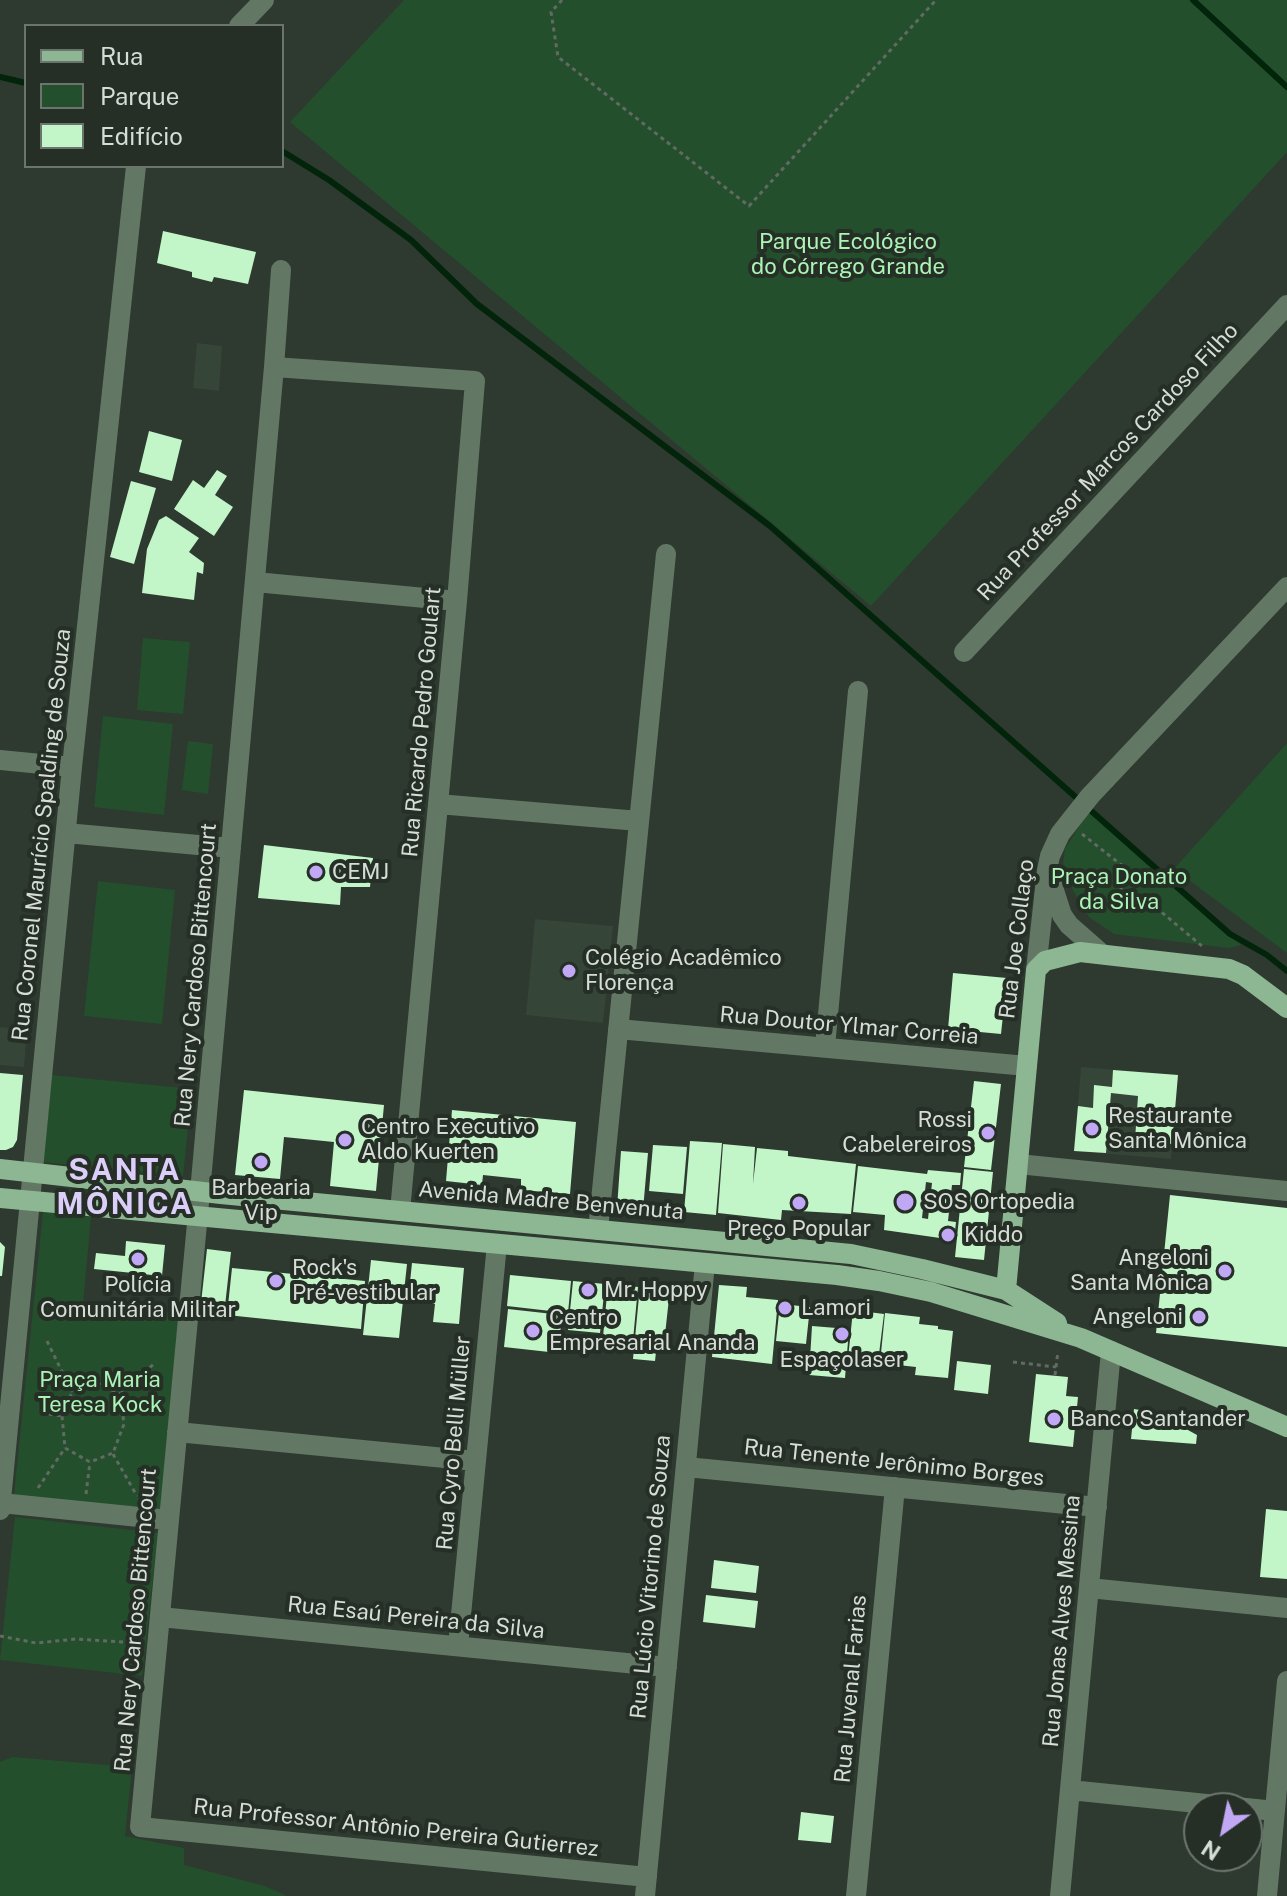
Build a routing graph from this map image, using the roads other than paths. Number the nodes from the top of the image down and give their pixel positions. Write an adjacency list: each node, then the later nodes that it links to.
1 (264, 0): 2 (street)
2 (241, 24)
3 (136, 168): 14 (street, Rua Coronel Maurício Spalding de Souza)
4 (281, 270): 6 (street, Rua Nery Cardoso Bittencourt)
5 (1287, 305): 11 (street, Rua Professor Marcos Cardoso Filho)
6 (274, 367): 8 (street, Rua Nery Cardoso Bittencourt); 10 (street, Rua Ricardo Pedro Goulart)
7 (666, 554): 16 (street)
8 (255, 582): 10 (street); 18 (street, Rua Nery Cardoso Bittencourt)
9 (1287, 587): 19 (street, Rua Joe Collaço)
10 (457, 601): 15 (street, Rua Ricardo Pedro Goulart)
11 (964, 652)
12 (858, 691): 24 (street)
13 (0, 760): 14 (street)
14 (72, 767): 17 (street, Rua Coronel Maurício Spalding de Souza)
15 (438, 804): 16 (street); 33 (street, Rua Ricardo Pedro Goulart)
16 (639, 821): 23 (street)
17 (66, 833): 18 (street); 28 (street, Rua Coronel Maurício Spalding de Souza)
18 (231, 848): 30 (street, Rua Nery Cardoso Bittencourt)
19 (1047, 870): 20 (street); 21 (street, Rua Joe Collaço)
20 (1102, 954): 21 (main road); 22 (main road)
21 (1036, 970): 25 (main road, Rua Joe Collaço)
22 (1287, 1008)
23 (618, 1029): 24 (street, Rua Doutor Ylmar Correia); 35 (street)
24 (825, 1047): 25 (street, Rua Doutor Ylmar Correia)
25 (1027, 1066): 26 (main road, Rua Joe Collaço)
26 (1018, 1164): 29 (street); 38 (main road, Rua Joe Collaço)
27 (0, 1169): 28 (main road, Avenida Madre Benvenuta)
28 (32, 1172): 30 (main road, Avenida Madre Benvenuta); 32 (street, Rua Coronel Maurício Spalding de Souza)
29 (1287, 1191)
30 (200, 1192): 33 (main road, Avenida Madre Benvenuta); 34 (street, Rua Nery Cardoso Bittencourt)
31 (0, 1198): 32 (main road, Avenida Madre Benvenuta)
32 (29, 1201): 34 (main road, Avenida Madre Benvenuta); 41 (street, Rua Coronel Maurício Spalding de Souza)
33 (400, 1211): 35 (main road, Avenida Madre Benvenuta)
34 (198, 1217): 36 (main road, Avenida Madre Benvenuta); 43 (street, Rua Nery Cardoso Bittencourt)
35 (598, 1230): 38 (main road, Avenida Madre Benvenuta)
36 (497, 1244): 37 (main road, Avenida Madre Benvenuta); 44 (street, Rua Cyro Belli Müller)
37 (705, 1263): 39 (main road, Avenida Madre Benvenuta); 45 (street, Rua Lúcio Vitorino de Souza)
38 (1006, 1290): 39 (main road, Avenida Madre Benvenuta)
39 (1081, 1338): 40 (main road, Avenida Madre Benvenuta)
40 (1111, 1351): 42 (main road, Avenida Madre Benvenuta); 48 (street, Rua Jonas Alves Messina)
41 (5, 1400): 47 (street, Rua Coronel Maurício Spalding de Souza)
42 (1287, 1427)
43 (177, 1432): 44 (street); 50 (street, Rua Nery Cardoso Bittencourt)
44 (476, 1461): 54 (street, Rua Cyro Belli Müller)
45 (686, 1467): 46 (street, Rua Tenente Jerônimo Borges); 55 (street, Rua Lúcio Vitorino de Souza)
46 (895, 1487): 48 (street, Rua Tenente Jerônimo Borges); 61 (street, Rua Juvenal Farias)
47 (1, 1503): 49 (street, Rua Coronel Maurício Spalding de Souza); 50 (street)
48 (1097, 1507): 51 (street, Rua Jonas Alves Messina)
49 (0, 1510)
50 (169, 1520): 53 (street, Rua Nery Cardoso Bittencourt)
51 (1089, 1588): 52 (street); 57 (street, Rua Jonas Alves Messina)
52 (1287, 1608)
53 (160, 1617): 54 (street, Rua Esaú Pereira da Silva); 59 (street, Rua Nery Cardoso Bittencourt)
54 (458, 1646): 55 (street, Rua Esaú Pereira da Silva)
55 (667, 1667): 60 (street, Rua Lúcio Vitorino de Souza)
56 (1287, 1681): 58 (street)
57 (1070, 1790): 58 (street); 62 (street, Rua Jonas Alves Messina)
58 (1275, 1811): 63 (street)
59 (140, 1827): 60 (street, Rua Professor Antônio Pereira Gutierrez)
60 (646, 1886)
61 (856, 1896)
62 (1060, 1896)
63 (1267, 1896)

